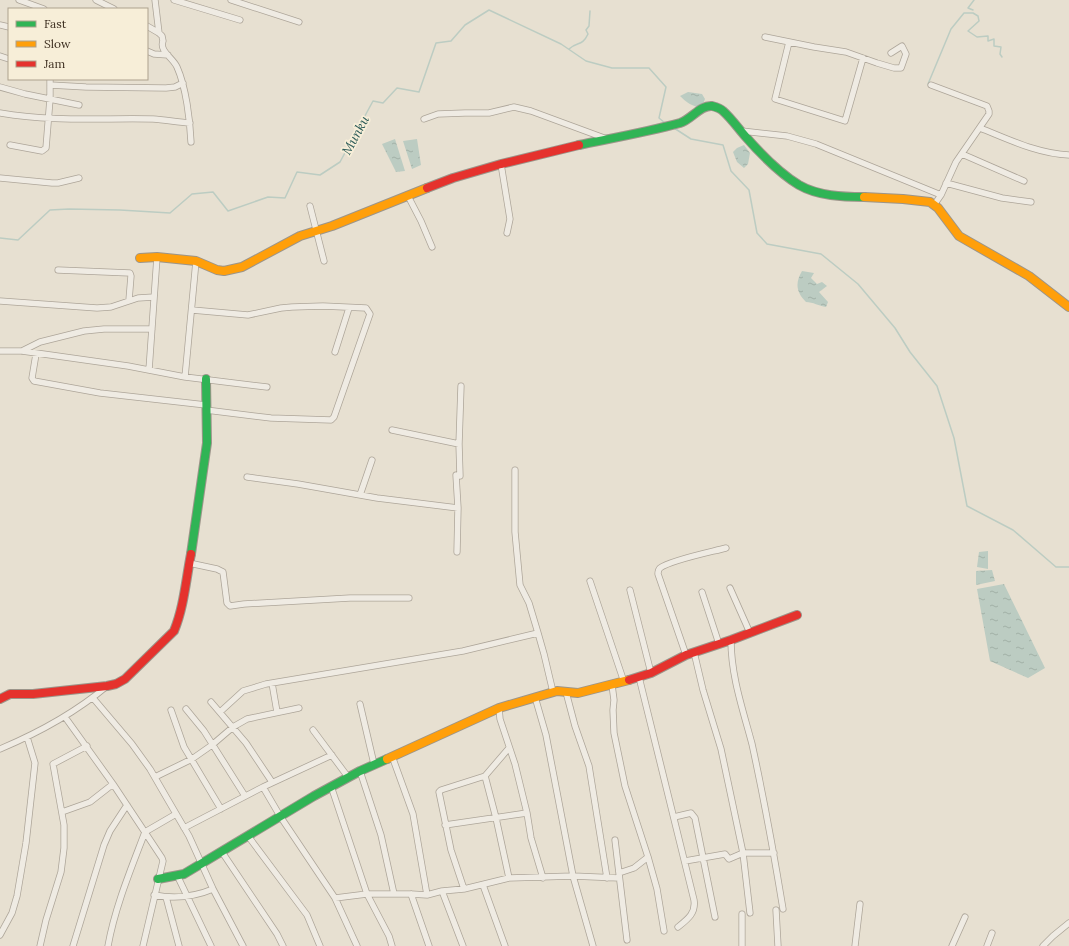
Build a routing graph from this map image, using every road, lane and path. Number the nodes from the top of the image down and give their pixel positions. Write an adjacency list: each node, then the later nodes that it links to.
1 (20, 0): 6 (street)
2 (96, 0): 7 (street)
3 (155, 0): 11 (street)
4 (174, 0): 8 (street)
5 (231, 0): 9 (street)
6 (41, 8)
7 (112, 8)
8 (240, 20)
9 (299, 22)
10 (148, 27): 11 (street)
11 (159, 33): 16 (street)
12 (765, 37): 13 (street)
13 (789, 42): 17 (street); 17 (street)
14 (891, 52): 17 (street)
15 (148, 53): 16 (street)
16 (168, 55): 19 (street)
17 (863, 58)
18 (50, 82): 19 (street); 22 (street)
19 (183, 84): 27 (street)
20 (931, 85): 28 (street)
21 (0, 87): 22 (street)
22 (50, 99): 23 (street); 25 (street)
23 (80, 105)
24 (0, 113): 25 (street)
25 (48, 119): 27 (street); 32 (street)
26 (424, 119): 30 (street)
27 (190, 123): 31 (street)
28 (980, 128): 33 (street); 34 (street)
29 (742, 131): 30 (street); 40 (street); 43 (street)
30 (607, 139): 35 (street)
31 (191, 142)
32 (10, 145)
33 (962, 154): 38 (street); 39 (street)
34 (1069, 155)
35 (501, 164): 41 (street); 46 (street)
36 (0, 178): 37 (street)
37 (78, 178)
38 (1024, 181)
39 (946, 183): 40 (street); 42 (street)
40 (941, 194): 43 (street)
41 (408, 196): 45 (street); 47 (street)
42 (1031, 202)
43 (934, 205): 56 (street)
44 (310, 206): 45 (street)
45 (315, 230): 50 (street); 51 (street)
46 (507, 233)
47 (432, 248)
48 (156, 257): 49 (street); 50 (street); 53 (street)
49 (140, 258)
50 (196, 261): 58 (street)
51 (324, 262)
52 (58, 270): 54 (street)
53 (154, 297): 54 (street); 59 (street)
54 (129, 300): 55 (street)
55 (0, 301)
56 (1069, 307)
57 (348, 308): 58 (street); 62 (street); 69 (street)
58 (192, 310): 65 (street)
59 (152, 329): 61 (street); 64 (street)
60 (0, 351): 61 (street)
61 (22, 351): 63 (street)
62 (335, 352)
63 (36, 354): 64 (street); 69 (street)
64 (149, 370): 65 (street)
65 (186, 377): 66 (street)
66 (206, 379): 68 (street); 69 (street)
67 (461, 386): 71 (street)
68 (267, 387)
69 (206, 408): 79 (street)
70 (392, 430): 71 (street)
71 (459, 444): 76 (street)
72 (372, 460): 75 (street)
73 (515, 470): 86 (street)
74 (247, 477): 75 (street)
75 (360, 495): 76 (street)
76 (458, 508): 78 (street)
77 (726, 548): 90 (street)
78 (457, 552)
79 (189, 563): 84 (street); 96 (street)
80 (590, 581): 93 (street)
81 (730, 588): 87 (street)
82 (630, 590): 91 (street)
83 (702, 592): 89 (street)
84 (409, 598)
85 (797, 615): 87 (street)
86 (538, 633): 94 (street); 97 (street)
87 (750, 633): 88 (street)
88 (731, 640): 89 (street); 146 (street)
89 (719, 644): 90 (street)
90 (690, 654): 91 (street); 145 (street)
91 (651, 673): 92 (street)
92 (639, 677): 93 (street); 137 (street)
93 (624, 682): 95 (street)
94 (272, 683): 108 (street); 109 (street)
95 (612, 685): 98 (street); 147 (street)
96 (107, 686): 100 (street); 101 (street)
97 (553, 692): 98 (street); 99 (street)
98 (566, 692): 156 (street)
99 (535, 697): 105 (street); 152 (street)
100 (93, 698): 110 (street); 124 (street)
101 (0, 699)
102 (211, 702): 108 (street)
103 (360, 704): 121 (street)
104 (299, 708): 109 (street)
105 (499, 708): 116 (street); 119 (street)
106 (186, 709): 114 (street)
107 (171, 710): 120 (street)
108 (220, 712): 111 (street)
109 (277, 712): 111 (street)
110 (65, 717): 113 (street); 115 (street)
111 (233, 727): 114 (street); 126 (street)
112 (313, 730): 118 (street)
113 (27, 737): 117 (street); 181 (street)
114 (212, 745): 120 (street); 130 (street)
115 (87, 746): 127 (street); 133 (street)
116 (509, 748): 123 (street); 134 (street)
117 (0, 749)
118 (332, 755): 125 (street); 126 (street)
119 (392, 756): 121 (street); 166 (street)
120 (192, 759): 124 (street); 132 (street)
121 (374, 764): 122 (street)
122 (360, 771): 125 (street); 163 (street)
123 (485, 776): 138 (street); 139 (street)
124 (155, 777): 135 (street)
125 (348, 777): 129 (street)
126 (272, 782): 128 (street)
127 (113, 784): 131 (street); 133 (street)
128 (263, 786): 130 (street); 136 (street)
129 (331, 786): 136 (street); 162 (street)
130 (245, 796): 132 (street)
131 (127, 805): 141 (street); 184 (street)
132 (222, 808): 140 (street)
133 (62, 812): 183 (street)
134 (527, 813): 138 (street); 155 (street)
135 (176, 814): 140 (street); 141 (street)
136 (280, 816): 142 (street); 169 (street)
137 (674, 816): 148 (street); 149 (street)
138 (496, 818): 139 (street); 154 (street)
139 (445, 825): 160 (street)
140 (184, 828): 150 (street)
141 (145, 832): 157 (street); 185 (street)
142 (248, 836): 144 (street); 191 (street)
143 (615, 840): 153 (street)
144 (222, 852): 150 (street); 190 (street)
145 (743, 852): 146 (street); 148 (street); 173 (street)
146 (774, 853): 171 (street)
147 (648, 857): 153 (street); 179 (street)
148 (703, 859): 149 (street); 175 (street)
149 (685, 861): 178 (street)
150 (202, 864): 151 (street); 159 (street)
151 (177, 875): 157 (street); 167 (street)
152 (573, 876): 155 (street); 156 (street); 197 (street)
153 (619, 876): 156 (street); 182 (street)
154 (509, 878): 155 (street); 158 (street)
155 (543, 878)
156 (607, 878)
157 (158, 879): 165 (street)
158 (483, 885): 160 (street); 196 (street)
159 (213, 889): 167 (street); 189 (street)
160 (464, 889): 161 (street)
161 (442, 891): 166 (street); 195 (street)
162 (367, 894): 163 (street); 169 (street); 193 (street)
163 (394, 894): 164 (street)
164 (411, 894): 166 (street); 194 (street)
165 (154, 895): 168 (street); 186 (street)
166 (427, 895)
167 (188, 896): 168 (street); 188 (street)
168 (166, 897): 187 (street)
169 (335, 898): 192 (street)
170 (860, 904): 200 (street)
171 (783, 909)
172 (776, 910): 199 (street)
173 (750, 913)
174 (742, 914): 198 (street)
175 (715, 917)
176 (964, 918): 201 (street)
177 (1069, 922): 203 (street)
178 (678, 927)
179 (664, 931)
180 (992, 933): 202 (street)
181 (0, 935)
182 (627, 940)
183 (40, 946)
184 (73, 946)
185 (108, 946)
186 (143, 946)
187 (178, 946)
188 (211, 946)
189 (243, 946)
190 (283, 946)
191 (320, 946)
192 (357, 946)
193 (392, 946)
194 (429, 946)
195 (464, 946)
196 (505, 946)
197 (593, 946)
198 (742, 946)
199 (778, 946)
200 (855, 946)
201 (952, 946)
202 (987, 946)
203 (1043, 946)

